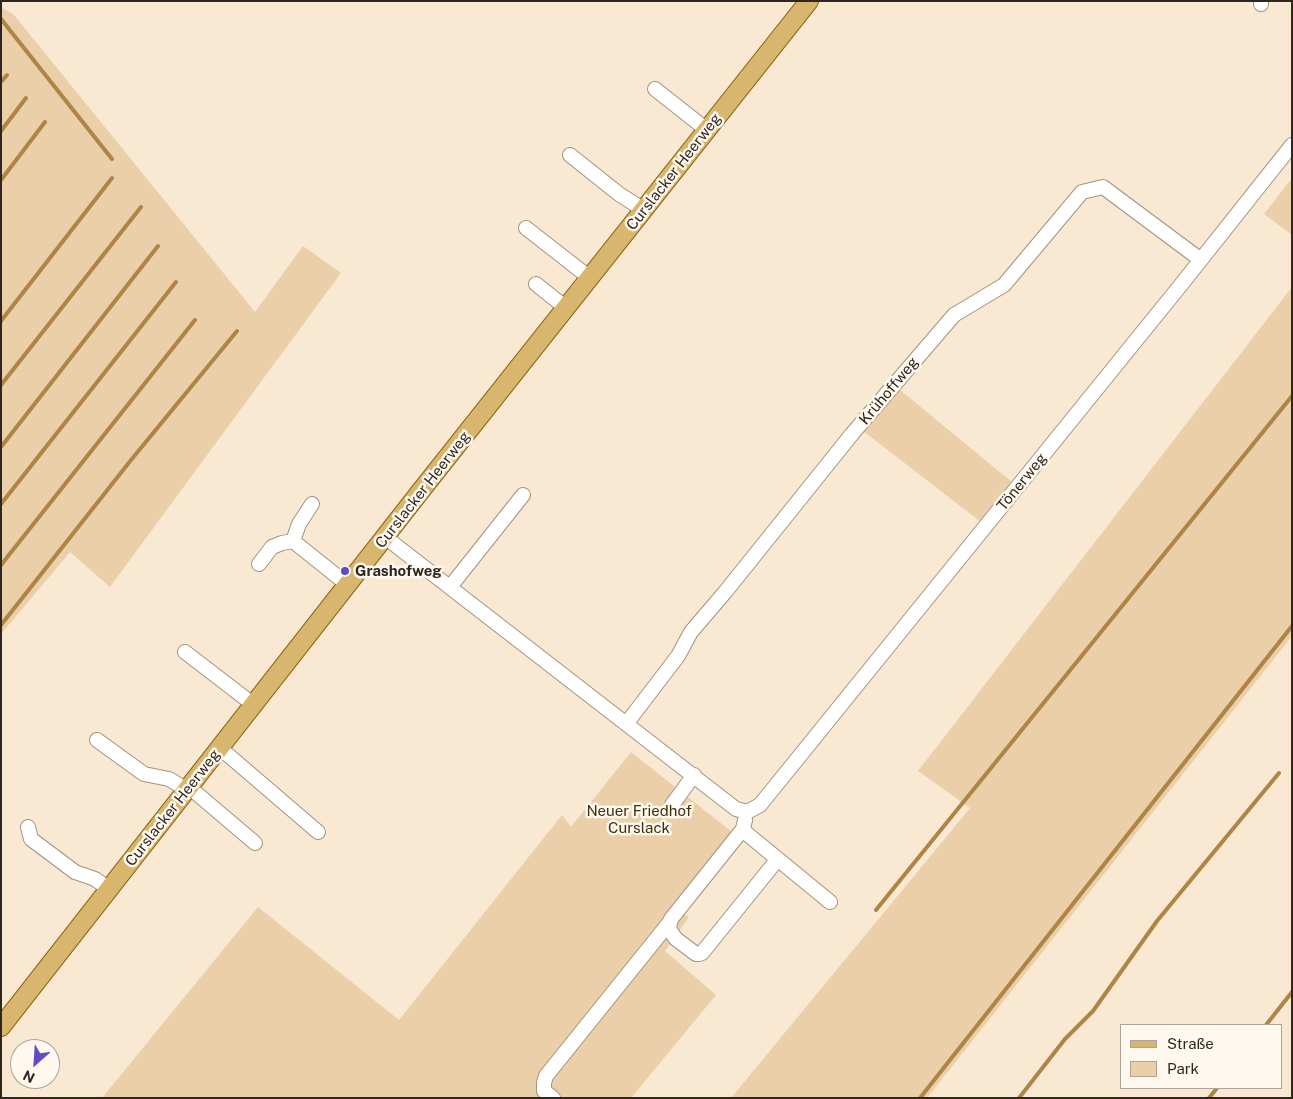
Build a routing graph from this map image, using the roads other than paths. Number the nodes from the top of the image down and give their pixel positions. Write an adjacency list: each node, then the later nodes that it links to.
1 (809, 1): 3 (main road, Curslacker Heerweg)
2 (655, 89): 3 (street)
3 (707, 130): 6 (main road, Curslacker Heerweg)
4 (1292, 145): 8 (street, Tönerweg)
5 (570, 155): 6 (street)
6 (644, 210): 9 (main road, Curslacker Heerweg)
7 (526, 228): 9 (street)
8 (1201, 260): 21 (street, Krühoffweg); 27 (street, Tönerweg)
9 (590, 278): 11 (main road, Curslacker Heerweg)
10 (536, 284): 11 (street)
11 (566, 308): 14 (main road, Curslacker Heerweg)
12 (523, 495): 18 (street)
13 (312, 504): 15 (street)
14 (385, 537): 17 (main road, Curslacker Heerweg); 18 (street)
15 (293, 541): 16 (street); 17 (street)
16 (259, 564)
17 (348, 585): 20 (main road, Curslacker Heerweg)
18 (450, 588): 21 (street)
19 (186, 652): 20 (street)
20 (254, 705): 23 (main road, Curslacker Heerweg)
21 (626, 724): 24 (street)
22 (97, 740): 25 (street)
23 (220, 748): 25 (main road, Curslacker Heerweg); 30 (street)
24 (694, 775): 26 (street); 27 (street)
25 (188, 788): 31 (street); 33 (main road, Curslacker Heerweg)
26 (672, 805)
27 (747, 812): 29 (street)
28 (28, 827): 33 (street)
29 (743, 828): 32 (street); 35 (street)
30 (318, 832)
31 (255, 843)
32 (777, 860): 34 (street); 35 (street)
33 (109, 889): 36 (main road, Curslacker Heerweg)
34 (830, 902)
35 (669, 923): 37 (street)
36 (1, 1027)
37 (553, 1098)

